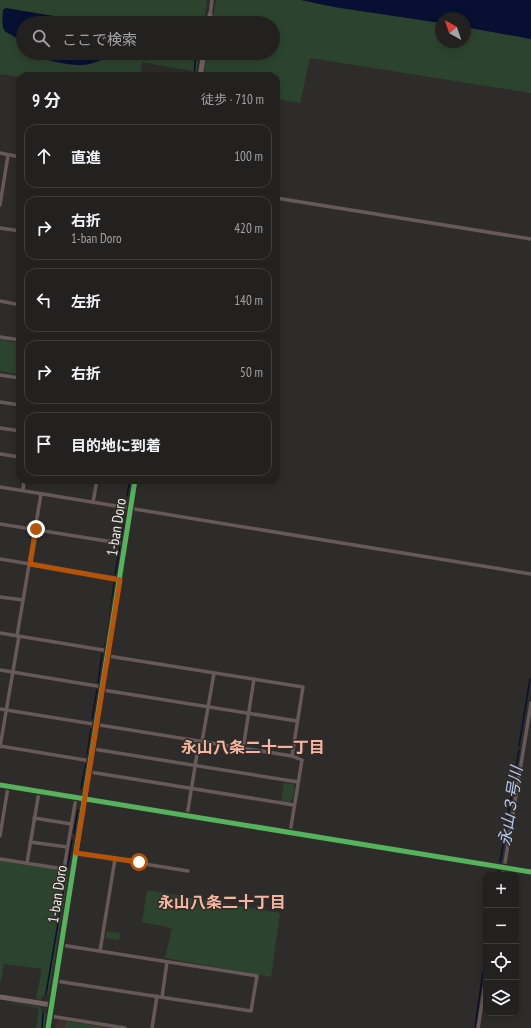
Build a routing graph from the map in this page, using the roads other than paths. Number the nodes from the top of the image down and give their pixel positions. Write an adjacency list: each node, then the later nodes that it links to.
1 (212, 0): 2 (street)
2 (210, 15)
3 (203, 60): 4 (street)
4 (201, 72)
5 (0, 154): 6 (street)
6 (8, 155): 7 (street); 9 (street)
7 (16, 156)
8 (280, 199): 12 (street)
9 (0, 205)
10 (0, 228): 11 (street)
11 (16, 230)
12 (531, 239)
13 (0, 301): 14 (street)
14 (16, 304)
15 (0, 337): 16 (street)
16 (16, 339)
17 (0, 374): 18 (street)
18 (16, 377)
19 (0, 402): 20 (street)
20 (16, 404)
21 (0, 428): 22 (street)
22 (16, 430)
23 (0, 454): 24 (street)
24 (16, 456)
25 (24, 484): 29 (street)
26 (96, 484): 31 (street)
27 (134, 484): 32 (street, 1-ban Doro)
28 (0, 487): 29 (street)
29 (23, 490): 30 (street)
30 (41, 494): 31 (street); 34 (street)
31 (93, 502): 32 (street)
32 (131, 508): 35 (street, 1-ban Doro); 38 (street)
33 (0, 524): 34 (street)
34 (36, 529): 35 (street); 37 (street)
35 (125, 544): 39 (street, 1-ban Doro)
36 (0, 560): 37 (street)
37 (30, 564): 39 (street); 41 (street)
38 (531, 574)
39 (120, 580): 44 (street, 1-ban Doro)
40 (0, 597): 41 (street)
41 (23, 600): 43 (street)
42 (0, 633): 43 (street)
43 (18, 636): 44 (street); 46 (street)
44 (109, 653): 47 (street); 49 (street, 1-ban Doro)
45 (0, 670): 46 (street)
46 (12, 672): 49 (street); 53 (street)
47 (214, 673): 48 (street); 51 (street)
48 (254, 679): 54 (street); 55 (street)
49 (103, 689): 51 (street); 56 (street, 1-ban Doro)
50 (531, 702): 84 (street)
51 (208, 707): 54 (street); 57 (street)
52 (0, 709): 53 (street)
53 (6, 710): 56 (street); 58 (street)
54 (249, 713): 55 (street); 60 (street)
55 (298, 721): 61 (street)
56 (97, 725): 57 (street); 59 (street, 1-ban Doro)
57 (201, 742): 60 (street); 63 (street)
58 (0, 746): 62 (street)
59 (93, 749): 62 (street, 1-ban Doro); 63 (street)
60 (243, 749): 61 (street)
61 (292, 756): 65 (street)
62 (91, 761): 64 (street, 1-ban Doro)
63 (195, 766): 65 (street); 68 (street)
64 (90, 772): 68 (street); 71 (street, 1-ban Doro)
65 (298, 782): 72 (street)
66 (0, 785): 67 (street)
67 (8, 787): 69 (street); 77 (street)
68 (192, 788): 72 (street); 73 (street)
69 (39, 792): 70 (street); 74 (street)
70 (76, 798): 71 (street); 75 (street)
71 (85, 800): 73 (street); 80 (street, 1-ban Doro)
72 (294, 805): 76 (street)
73 (187, 816): 76 (street)
74 (34, 818): 75 (street); 78 (street)
75 (71, 824): 79 (street)
76 (290, 833): 84 (street)
77 (0, 836)
78 (30, 842): 79 (street); 83 (street)
79 (67, 847): 83 (street)
80 (76, 853): 82 (street); 88 (street, 1-ban Doro)
81 (0, 859): 83 (street)
82 (115, 859): 85 (street); 89 (street)
83 (27, 863)
84 (504, 867): 86 (street); 87 (street)
85 (188, 871)
86 (503, 872)
87 (531, 872)
88 (61, 945): 89 (street); 92 (street, 1-ban Doro)
89 (100, 951): 90 (street)
90 (168, 962): 94 (street); 94 (street)
91 (486, 980): 100 (street)
92 (56, 981): 94 (street); 95 (street, 1-ban Doro)
93 (0, 997): 95 (street)
94 (159, 997): 99 (street)
95 (52, 1005): 96 (street, 1-ban Doro)
96 (50, 1016): 97 (street, 1-ban Doro); 98 (street)
97 (48, 1028)
98 (125, 1028)
99 (152, 1028)
100 (478, 1028)

